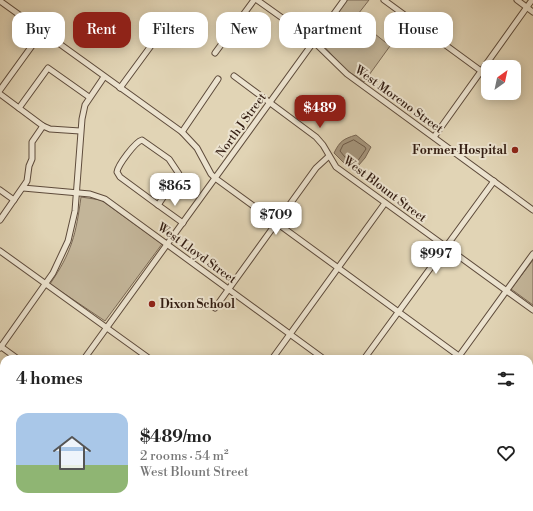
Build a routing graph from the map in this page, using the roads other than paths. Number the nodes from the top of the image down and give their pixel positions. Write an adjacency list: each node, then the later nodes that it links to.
1 (254, 0): 18 (street)
2 (257, 0): 12 (street, West Moreno Street)
3 (344, 0): 10 (street, North J Street)
4 (384, 0): 20 (street)
5 (517, 0): 8 (street)
6 (532, 0): 8 (street)
7 (0, 1): 9 (street)
8 (527, 7): 11 (street); 19 (street)
9 (15, 12)
10 (335, 12)
11 (533, 12)
12 (279, 16)
13 (30, 48): 25 (street)
14 (64, 48): 22 (street)
15 (149, 48): 24 (street)
16 (310, 48): 28 (street, North J Street)
17 (320, 48): 33 (street, West Moreno Street)
18 (215, 53)
19 (489, 60)
20 (481, 71): 33 (street)
21 (234, 76): 28 (street, West Blount Street)
22 (104, 77): 24 (street); 27 (street)
23 (218, 79): 32 (street)
24 (120, 88): 32 (street)
25 (0, 90)
26 (0, 94): 29 (street)
27 (89, 97): 29 (street); 31 (street)
28 (270, 102): 34 (street, West Blount Street); 35 (street, North J Street)
29 (19, 108): 30 (street)
30 (43, 126): 31 (street); 37 (street)
31 (80, 131): 39 (street)
32 (182, 132): 35 (street)
33 (434, 137): 36 (street, West Moreno Street)
34 (329, 156): 41 (street, West Blount Street); 46 (street)
35 (215, 178): 45 (street, North J Street); 46 (street)
36 (494, 181): 43 (street, West Moreno Street); 48 (street)
37 (23, 188): 39 (street, West Lloyd Street); 40 (street)
38 (0, 190): 40 (street)
39 (76, 193): 47 (street, West Lloyd Street); 52 (street)
40 (14, 200): 44 (street)
41 (385, 203): 48 (street, West Blount Street); 51 (street)
42 (158, 205): 42 (street); 45 (street)
43 (533, 210)
44 (0, 220)
45 (182, 222): 47 (street, North J Street)
46 (276, 222): 51 (street); 53 (street)
47 (167, 244): 53 (street, West Lloyd Street); 58 (street, North J Street)
48 (446, 247): 54 (street, West Blount Street); 57 (street)
49 (0, 251): 52 (street)
50 (533, 254): 54 (street)
51 (338, 268): 57 (street); 59 (street)
52 (46, 284): 58 (street); 60 (street)
53 (228, 289): 55 (street); 59 (street, West Lloyd Street)
54 (506, 291): 56 (street, West Blount Street); 68 (street)
55 (215, 308)
56 (533, 310)
57 (398, 312): 66 (street); 67 (street)
58 (106, 328): 62 (street, North J Street); 63 (street)
59 (290, 334): 64 (street); 65 (street, West Lloyd Street)
60 (0, 346): 61 (street)
61 (12, 355)
62 (87, 355)
63 (144, 355)
64 (275, 355)
65 (319, 355)
66 (367, 355)
67 (455, 355)
68 (461, 355)

